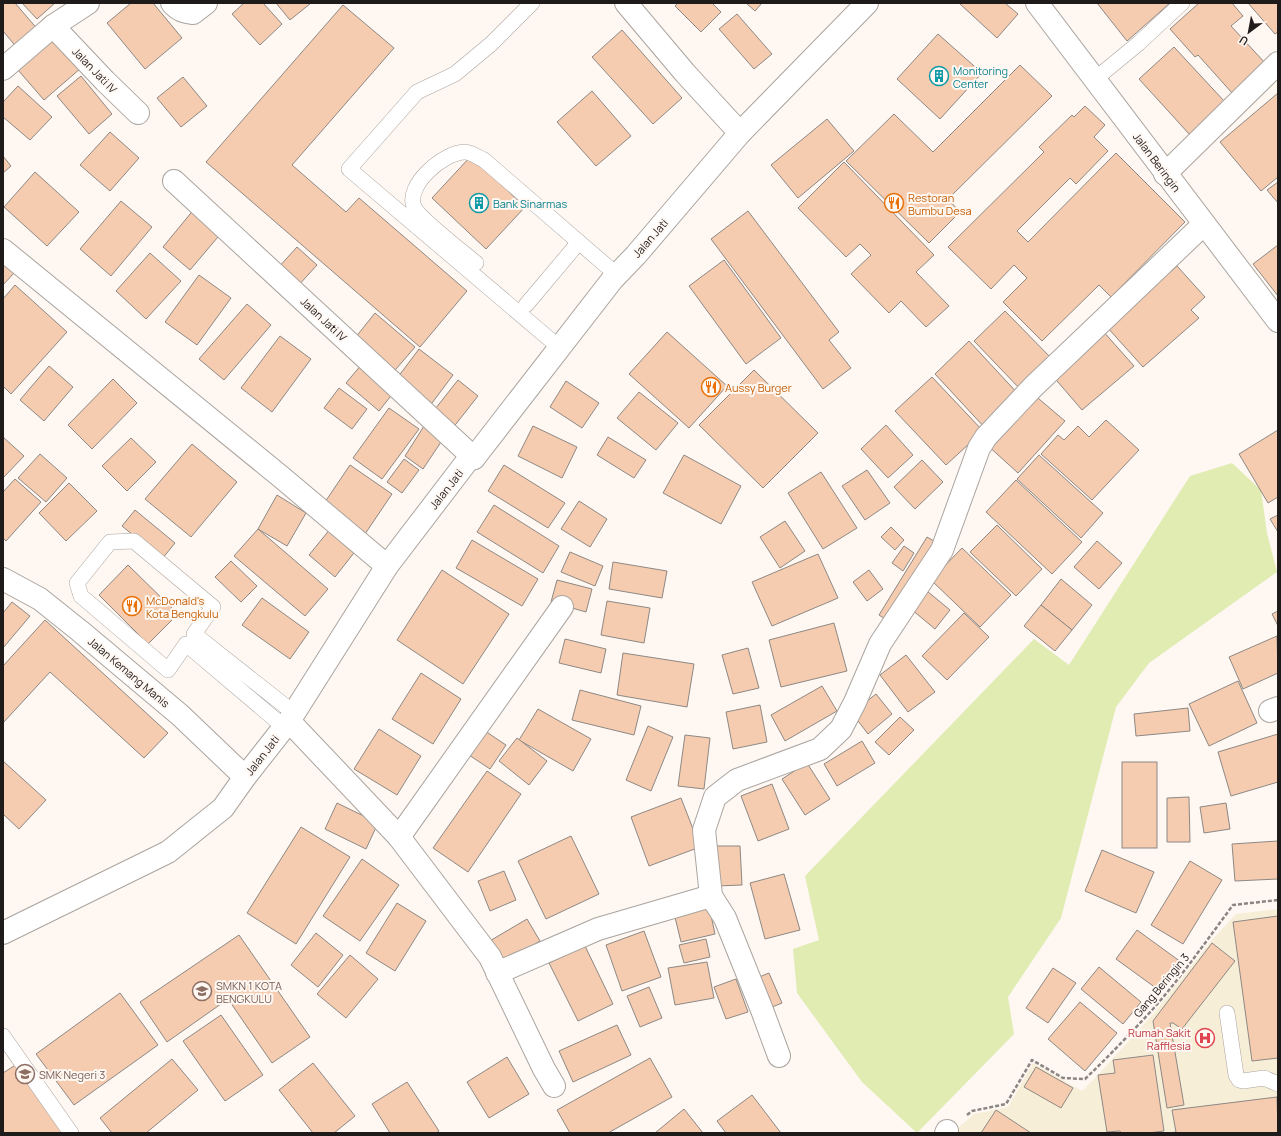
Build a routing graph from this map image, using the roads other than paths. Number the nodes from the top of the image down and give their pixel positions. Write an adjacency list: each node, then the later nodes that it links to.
1 (88, 3): 9 (street)
2 (172, 3): 3 (street)
3 (206, 3)
4 (532, 3): 23 (lane)
5 (626, 3): 14 (street)
6 (867, 3): 14 (street, Jalan Jati)
7 (1037, 3): 12 (street, Jalan Beringin)
8 (1182, 3): 12 (lane)
9 (53, 26): 11 (street); 13 (street, Jalan Jati IV)
10 (1278, 63): 15 (street)
11 (3, 69)
12 (1094, 80): 15 (street, Jalan Beringin)
13 (138, 113)
14 (740, 133): 20 (street, Jalan Jati)
15 (1165, 174): 17 (street, Jalan Beringin)
16 (174, 181): 24 (street, Jalan Jati IV)
17 (1204, 224): 22 (street, Jalan Beringin); 31 (street)
18 (579, 242): 20 (lane); 21 (lane); 21 (lane)
19 (3, 250): 25 (street)
20 (618, 275): 23 (street, Jalan Jati)
21 (526, 306): 23 (lane)
22 (1278, 321)
23 (563, 344): 24 (street, Jalan Jati)
24 (474, 458): 25 (street, Jalan Jati)
25 (387, 566): 28 (street, Jalan Jati)
26 (3, 580): 29 (street, Jalan Kemang Manis)
27 (562, 608): 30 (street)
28 (289, 720): 28 (lane); 29 (street, Jalan Jati); 30 (street)
29 (245, 778): 32 (street, Jalan Jati)
30 (399, 837): 33 (street)
31 (711, 896): 33 (street); 36 (street)
32 (3, 934)
33 (497, 973): 38 (street)
34 (1227, 1013): 37 (lane)
35 (3, 1036): 39 (lane)
36 (779, 1056)
37 (1278, 1084)
38 (554, 1086)
39 (72, 1133)

